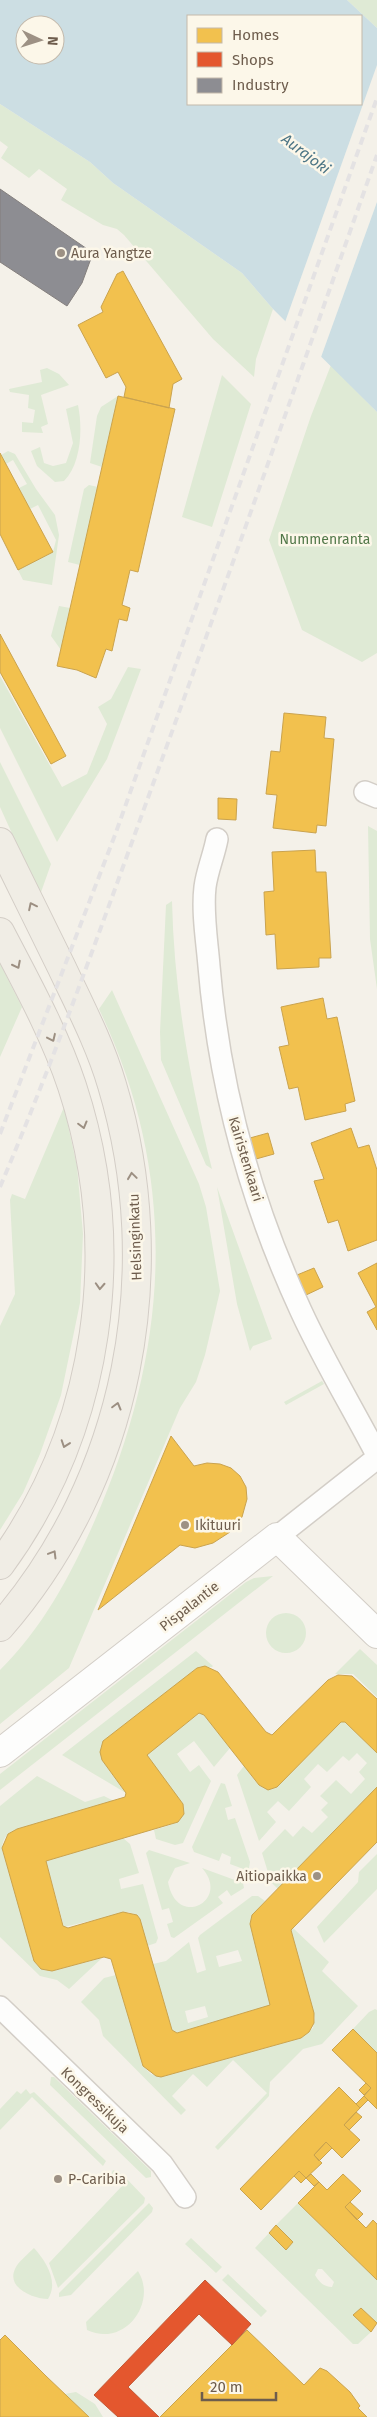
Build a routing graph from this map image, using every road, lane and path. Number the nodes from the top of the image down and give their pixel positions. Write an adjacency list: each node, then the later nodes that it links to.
1 (217, 839): 4 (street, Kairistenkaari)
2 (0, 842): 7 (main road, Helsinginkatu, one-way to 2)
3 (0, 932): 6 (main road, one-way to 6)
4 (377, 1456): 5 (street, Pispalantie)
5 (277, 1537): 8 (street); 9 (street, Pispalantie)
6 (0, 1565)
7 (0, 1627)
8 (377, 1634)
9 (0, 1753)
10 (0, 2007): 11 (street, Kongressikuja)
11 (185, 2197)

